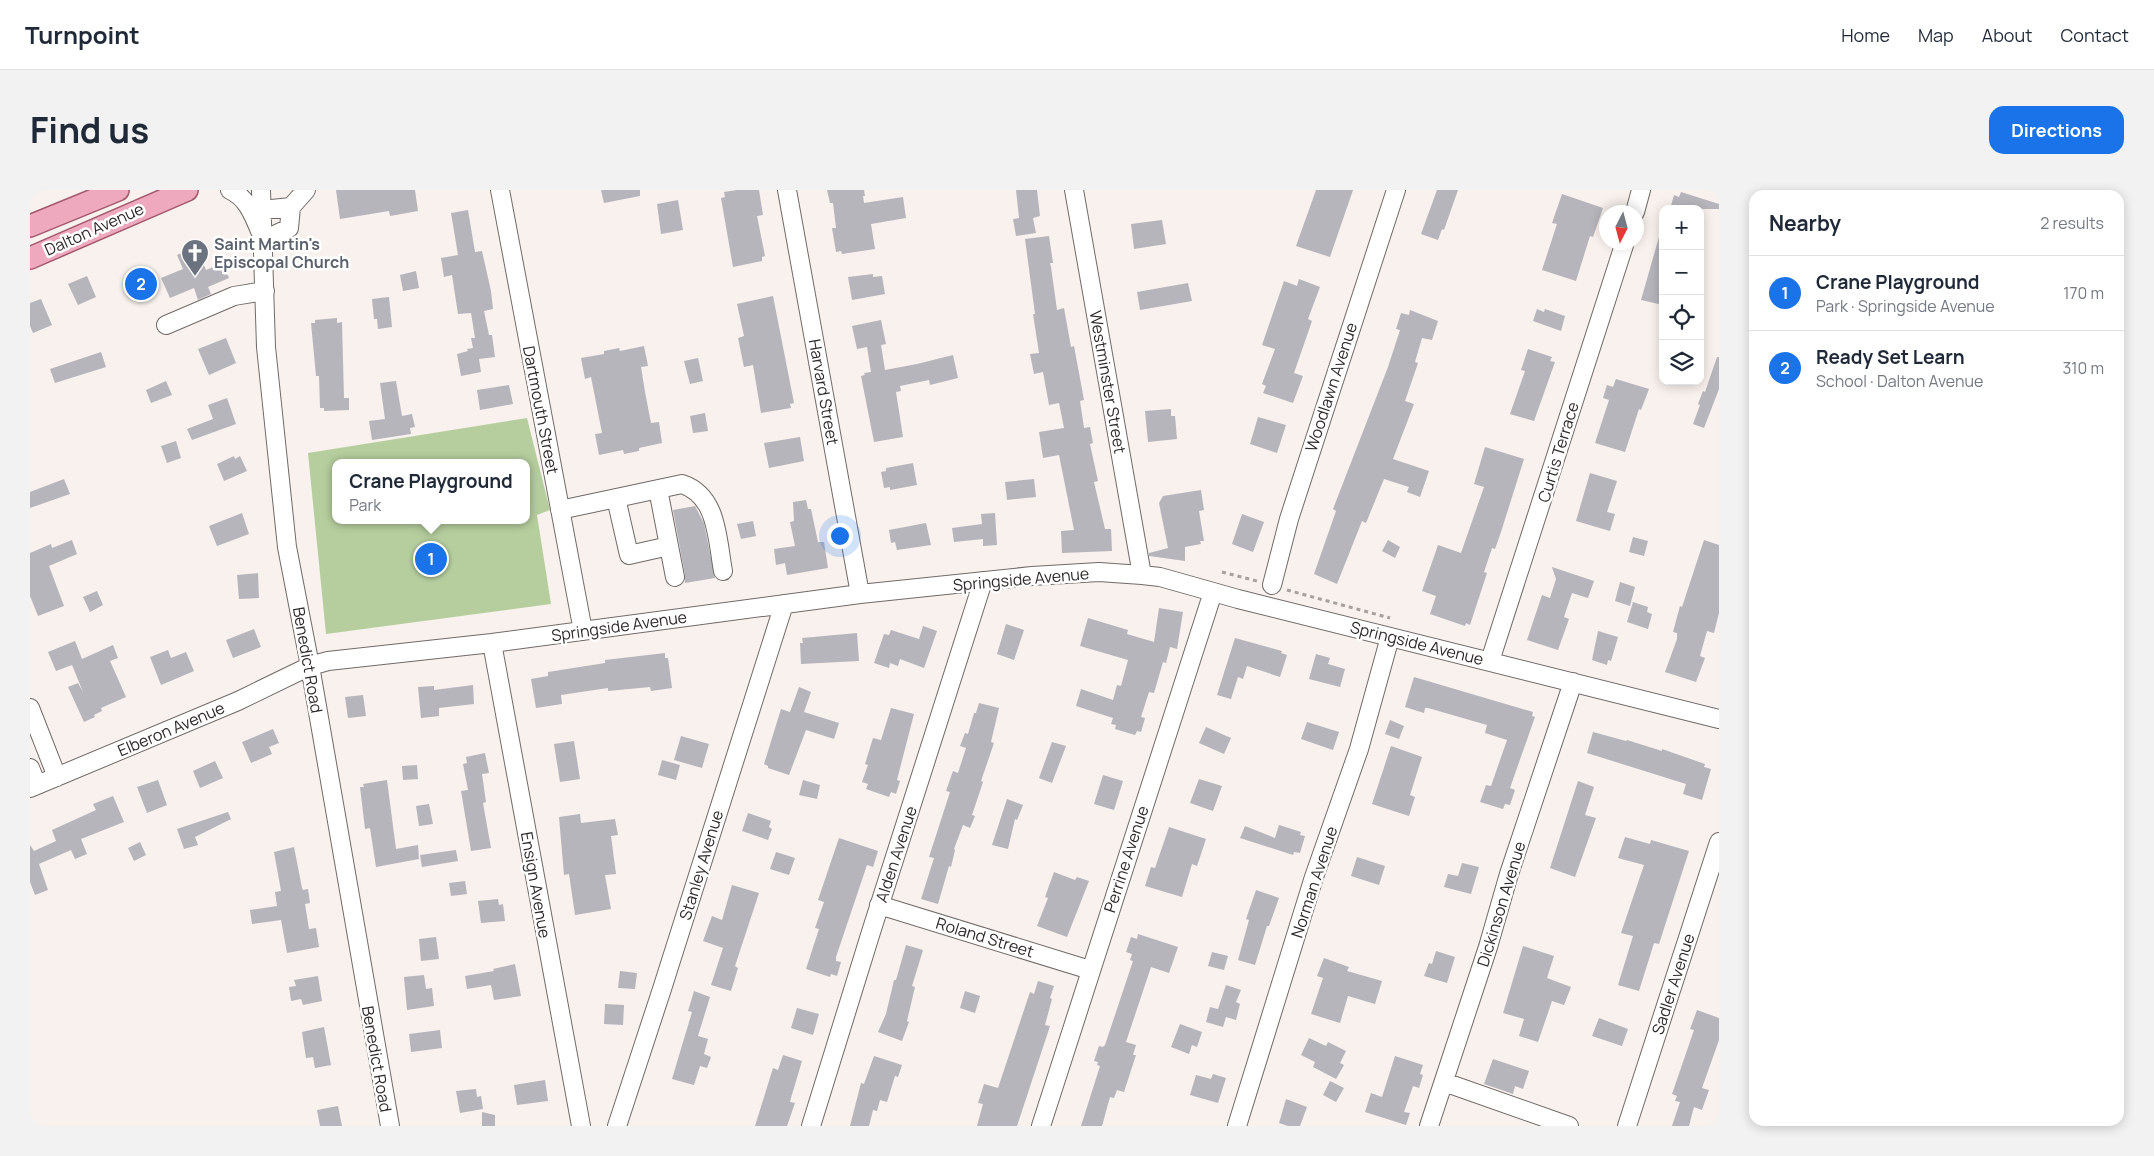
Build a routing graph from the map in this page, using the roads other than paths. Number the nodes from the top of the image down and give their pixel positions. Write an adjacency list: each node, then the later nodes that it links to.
1 (118, 190): 11 (main road, Dalton Avenue)
2 (230, 190): 16 (street)
3 (261, 190): 14 (street, Benedict Road)
4 (306, 190): 13 (street)
5 (500, 190): 23 (street, Dartmouth Street)
6 (787, 190): 31 (street, Harvard Street)
7 (1074, 190): 26 (street, Westminster Street)
8 (1396, 190): 29 (street, Woodlawn Avenue)
9 (1641, 190): 12 (street)
10 (189, 191): 18 (main road, Dalton Avenue)
11 (95, 194): 15 (main road, Dalton Avenue)
12 (1637, 205)
13 (291, 207): 14 (street); 16 (street)
14 (262, 210): 16 (street, Benedict Road)
15 (30, 226)
16 (264, 240): 19 (street, Benedict Road)
17 (1622, 250): 36 (street, Curtis Terrace)
18 (30, 258)
19 (265, 291): 20 (street); 37 (street, Benedict Road)
20 (166, 325)
21 (658, 489): 22 (street); 24 (street); 25 (street)
22 (616, 498): 23 (street); 24 (street)
23 (560, 510): 33 (street, Dartmouth Street)
24 (669, 546): 27 (street)
25 (723, 571)
26 (1142, 575): 28 (street, Springside Avenue); 30 (street, Springside Avenue)
27 (675, 577)
28 (984, 582): 31 (street, Springside Avenue); 45 (street, Alden Avenue)
29 (1272, 586)
30 (1213, 592): 34 (street, Springside Avenue); 46 (street, Perrine Avenue)
31 (860, 594): 32 (street, Springside Avenue)
32 (784, 604): 33 (street, Springside Avenue); 50 (street, Stanley Avenue)
33 (582, 631): 35 (street, Springside Avenue)
34 (1390, 637): 36 (street, Springside Avenue); 53 (street, Norman Avenue)
35 (492, 643): 37 (street, Springside Avenue); 49 (street, Ensign Avenue)
36 (1490, 661): 38 (street, Springside Avenue)
37 (310, 666): 42 (street, Elberon Avenue); 48 (street, Benedict Road)
38 (1573, 682): 40 (street, Springside Avenue); 47 (street, Dickinson Avenue)
39 (30, 708): 42 (street)
40 (1717, 713)
41 (30, 768): 43 (street)
42 (57, 777): 43 (street, Elberon Avenue)
43 (34, 787)
44 (1719, 842): 56 (street, Sadler Avenue)
45 (879, 905): 46 (street, Roland Street); 51 (street, Alden Avenue)
46 (1090, 970): 52 (street, Perrine Avenue)
47 (1444, 1082): 54 (street, Dickinson Avenue); 55 (street)
48 (390, 1126)
49 (581, 1126)
50 (617, 1126)
51 (810, 1126)
52 (1041, 1126)
53 (1237, 1126)
54 (1429, 1126)
55 (1569, 1126)
56 (1628, 1126)

